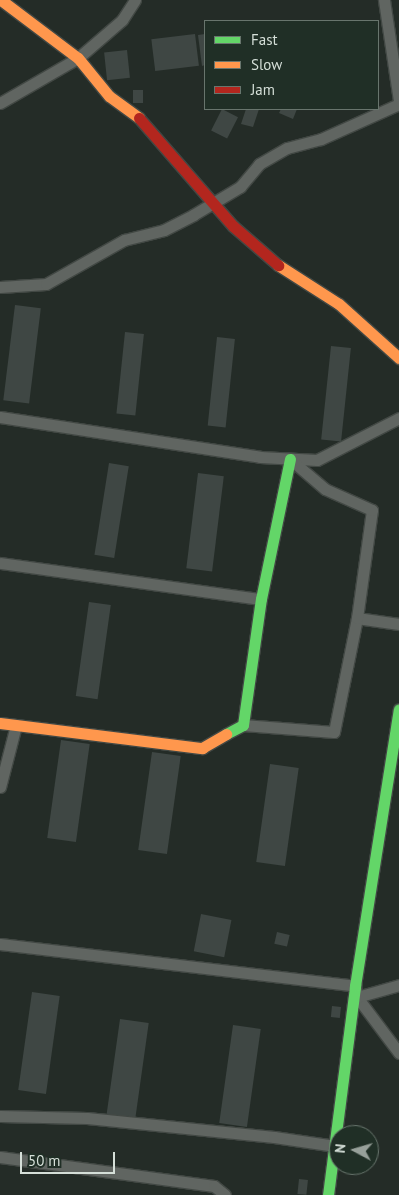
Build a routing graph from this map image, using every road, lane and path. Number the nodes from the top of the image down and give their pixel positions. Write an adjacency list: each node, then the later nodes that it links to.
1 (1, 0): 4 (street)
2 (135, 0): 4 (street)
3 (384, 0): 5 (street)
4 (78, 58): 6 (street); 7 (street)
5 (399, 101): 7 (street)
6 (0, 103)
7 (215, 202): 8 (street); 9 (street)
8 (0, 287)
9 (399, 358)
10 (0, 417): 12 (street)
11 (399, 418): 12 (street)
12 (290, 459): 14 (street); 15 (street)
13 (0, 563): 14 (street)
14 (261, 599): 19 (street)
15 (357, 618): 16 (street); 19 (street)
16 (399, 624)
17 (399, 709): 24 (street)
18 (0, 723): 20 (street)
19 (243, 725): 20 (street)
20 (16, 726): 21 (street)
21 (0, 787)
22 (0, 944): 24 (street)
23 (399, 985): 24 (street)
24 (356, 991): 25 (street); 27 (street)
25 (399, 1053)
26 (0, 1116): 28 (street)
27 (337, 1125)
28 (329, 1145)
29 (0, 1157): 31 (street)
30 (330, 1175): 32 (street)
31 (226, 1195)
32 (328, 1195)

